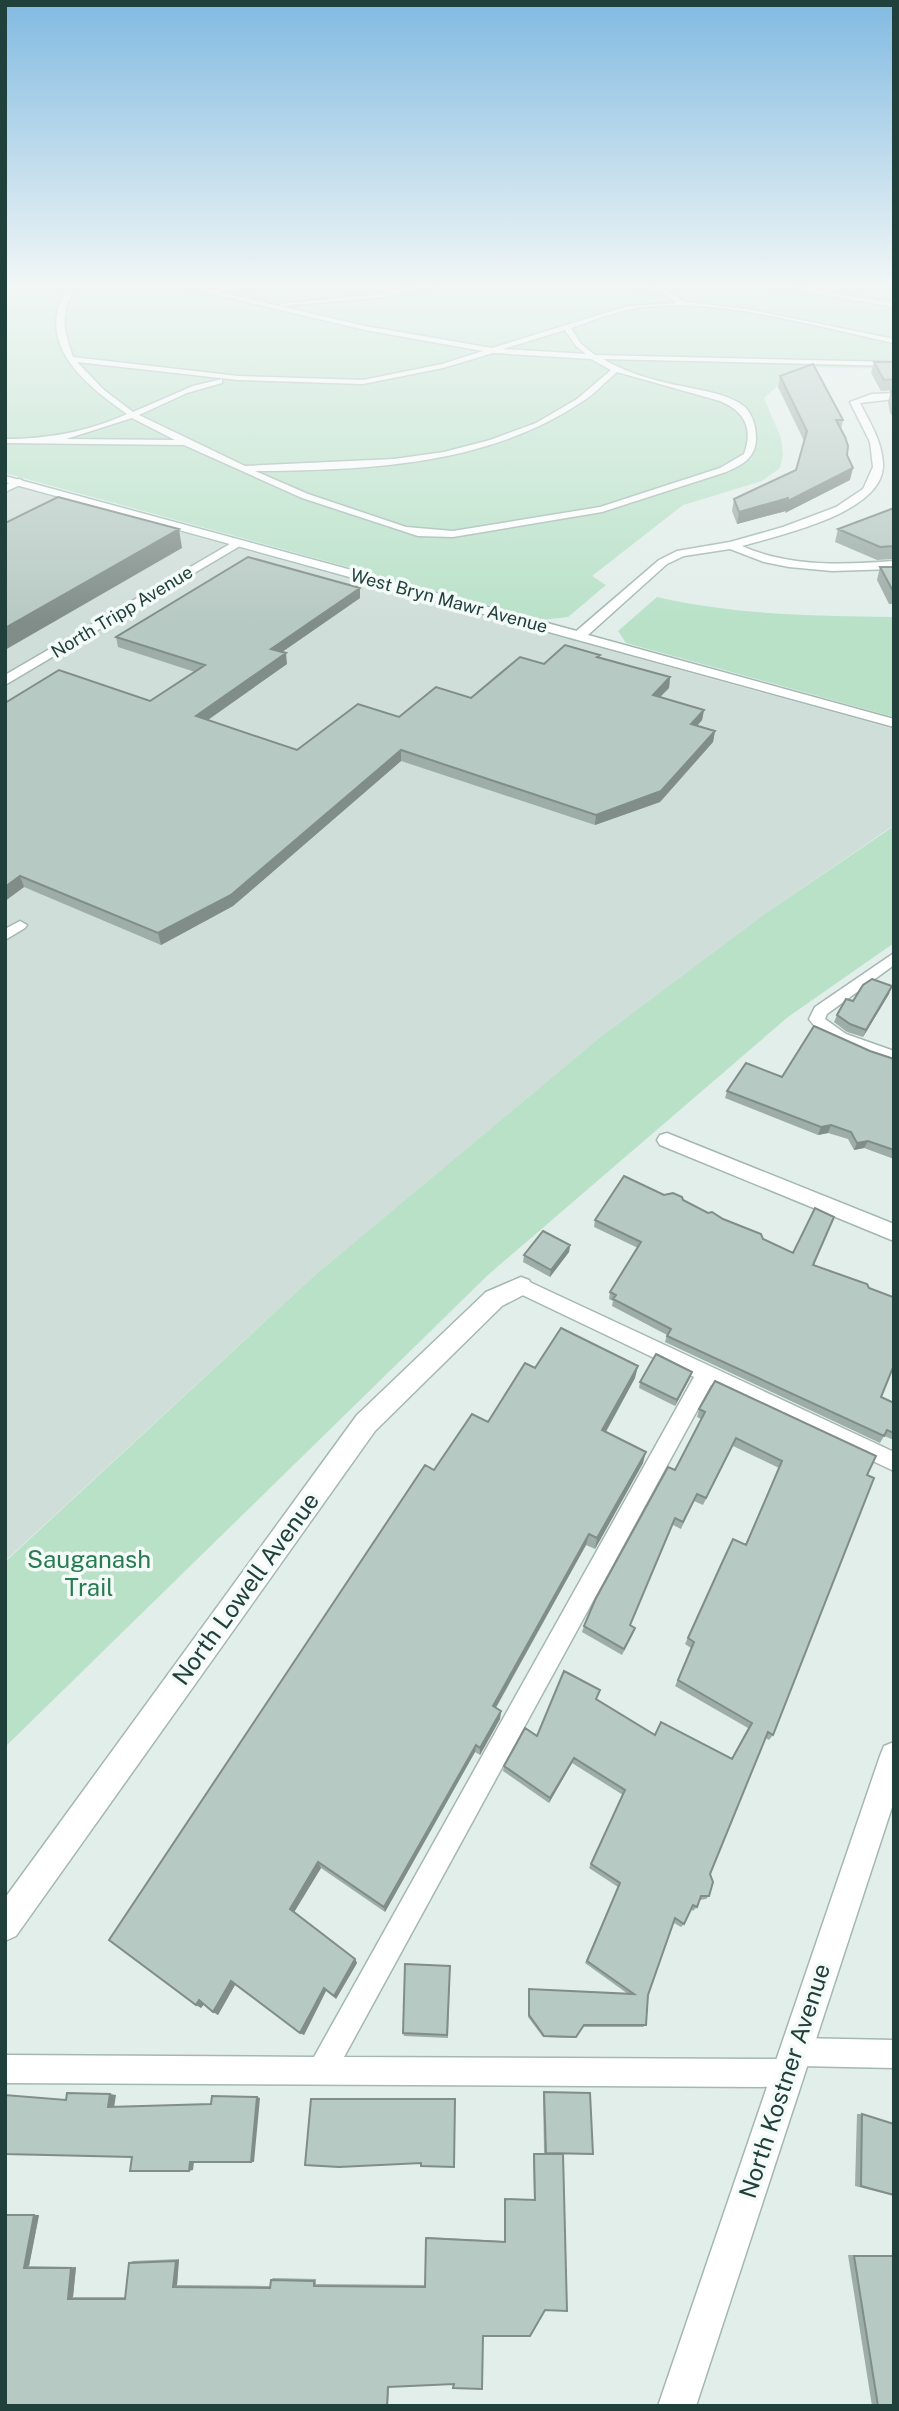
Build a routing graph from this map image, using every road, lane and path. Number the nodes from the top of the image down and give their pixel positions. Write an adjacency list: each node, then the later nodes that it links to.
1 (107, 397): 6 (lane)
2 (169, 397): 6 (lane)
3 (583, 397): 10 (lane)
4 (714, 397): 10 (lane)
5 (883, 397): 15 (street)
6 (133, 415): 8 (lane); 9 (lane)
7 (5, 441): 8 (lane)
8 (37, 442): 9 (lane)
9 (186, 443): 10 (lane)
10 (240, 468)
11 (5, 479): 12 (street, West Bryn Mawr Avenue)
12 (19, 482): 13 (lane); 14 (street, West Bryn Mawr Avenue)
13 (5, 489)
14 (239, 542): 17 (street, West Bryn Mawr Avenue); 18 (street, North Tripp Avenue)
15 (731, 545): 16 (street); 17 (street)
16 (894, 565)
17 (579, 636): 19 (street, West Bryn Mawr Avenue)
18 (5, 681)
19 (894, 723)
20 (20, 925): 21 (lane)
21 (5, 936)
22 (894, 958): 23 (lane)
23 (894, 1056)
24 (667, 1140): 25 (street)
25 (894, 1233)
26 (521, 1286): 27 (lane); 30 (street, North Lowell Avenue)
27 (707, 1373): 28 (lane); 34 (lane)
28 (894, 1462)
29 (894, 1756): 32 (street, North Kostner Avenue)
30 (5, 1926)
31 (894, 2054): 32 (lane)
32 (792, 2063): 34 (lane); 35 (street, North Kostner Avenue)
33 (5, 2068): 34 (lane)
34 (322, 2069)
35 (677, 2406)

